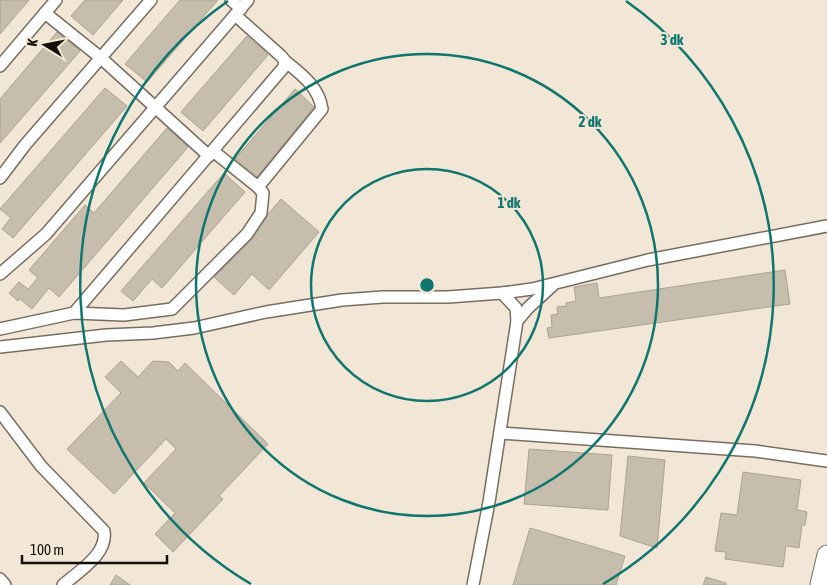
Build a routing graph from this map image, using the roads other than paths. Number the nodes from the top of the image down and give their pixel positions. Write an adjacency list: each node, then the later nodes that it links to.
1 (151, 0): 5 (street)
2 (231, 0): 4 (street)
3 (48, 5): 5 (street); 7 (street)
4 (241, 8): 6 (street); 8 (street)
5 (101, 58): 8 (street); 10 (street)
6 (285, 62): 9 (street); 11 (street)
7 (0, 66)
8 (154, 108): 9 (street); 15 (street)
9 (211, 154): 11 (street); 18 (street)
10 (0, 178)
11 (258, 187): 18 (street)
12 (827, 226): 13 (street)
13 (798, 233): 14 (street); 16 (street)
14 (827, 234)
15 (0, 274)
16 (555, 283): 17 (street); 19 (street)
17 (502, 293): 19 (street); 21 (street)
18 (74, 313): 20 (street)
19 (518, 321): 23 (street)
20 (0, 329)
21 (0, 348)
22 (0, 412): 28 (street)
23 (500, 432): 24 (street); 29 (street)
24 (827, 461)
25 (827, 555): 30 (main road)
26 (0, 579): 27 (street)
27 (5, 585)
28 (64, 585)
29 (472, 585)
30 (820, 585)

